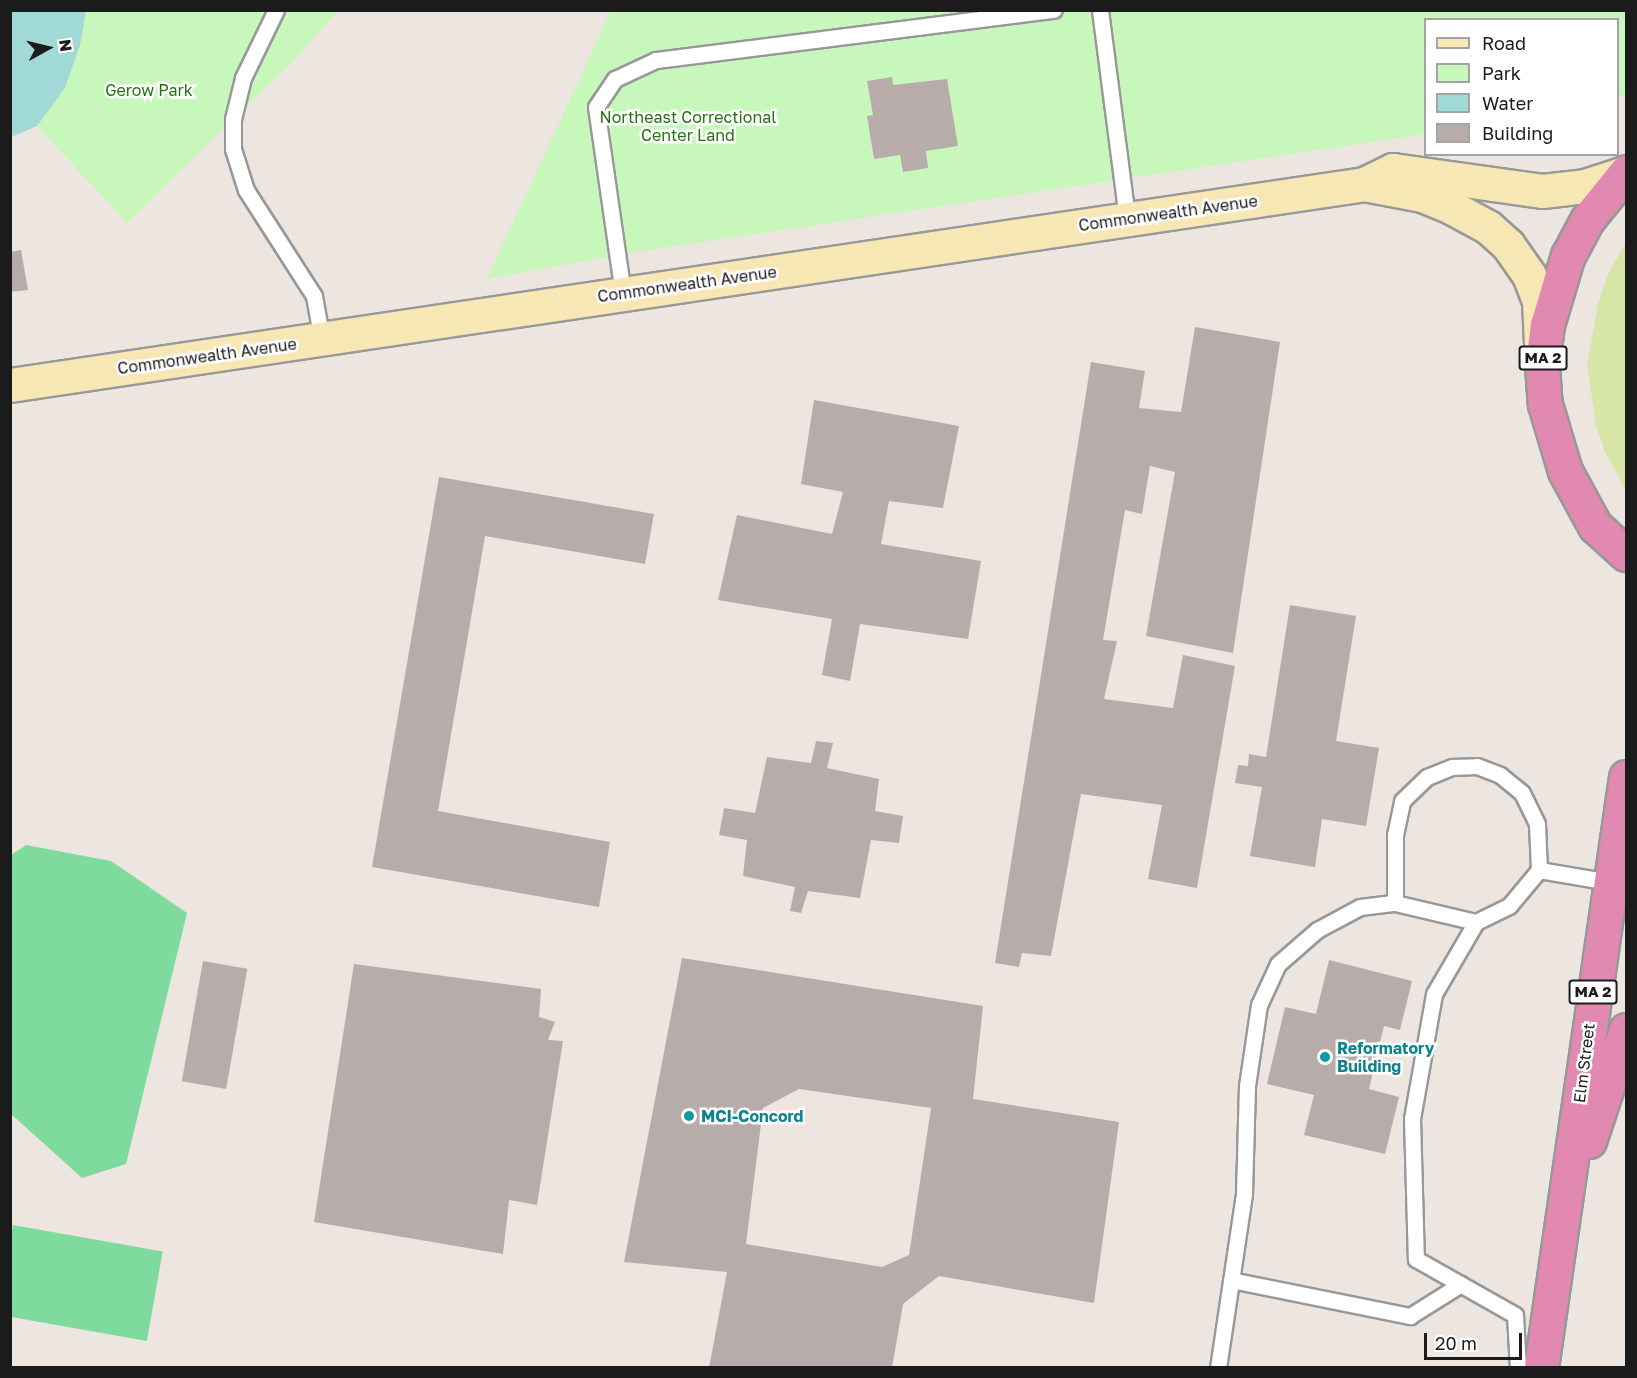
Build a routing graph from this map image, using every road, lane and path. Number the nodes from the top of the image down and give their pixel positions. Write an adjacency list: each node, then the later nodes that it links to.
1 (276, 10): 8 (lane)
2 (1054, 10): 7 (lane)
3 (1100, 10): 6 (lane)
4 (1626, 173): 5 (street, Commonwealth Avenue); 9 (highway, MA 2)
5 (1365, 184): 6 (street, Commonwealth Avenue); 9 (street, Commonwealth Avenue)
6 (1127, 219): 7 (street, Commonwealth Avenue)
7 (623, 294): 8 (street, Commonwealth Avenue)
8 (322, 340): 10 (street, Commonwealth Avenue)
9 (1542, 365): 11 (highway, MA 2)
10 (10, 385)
11 (1622, 555)
12 (1626, 777): 14 (highway, Elm Street / MA 2)
13 (1539, 870): 14 (lane); 15 (lane); 16 (lane)
14 (1610, 882): 18 (highway, Elm Street / MA 2)
15 (1395, 903): 16 (lane); 19 (lane)
16 (1476, 922): 20 (lane)
17 (1626, 1030): 18 (highway, Elm Street / MA 2)
18 (1567, 1208): 23 (highway, Elm Street / MA 2)
19 (1231, 1280): 20 (lane); 21 (lane)
20 (1461, 1284): 22 (lane)
21 (1218, 1368)
22 (1518, 1368)
23 (1541, 1368)

